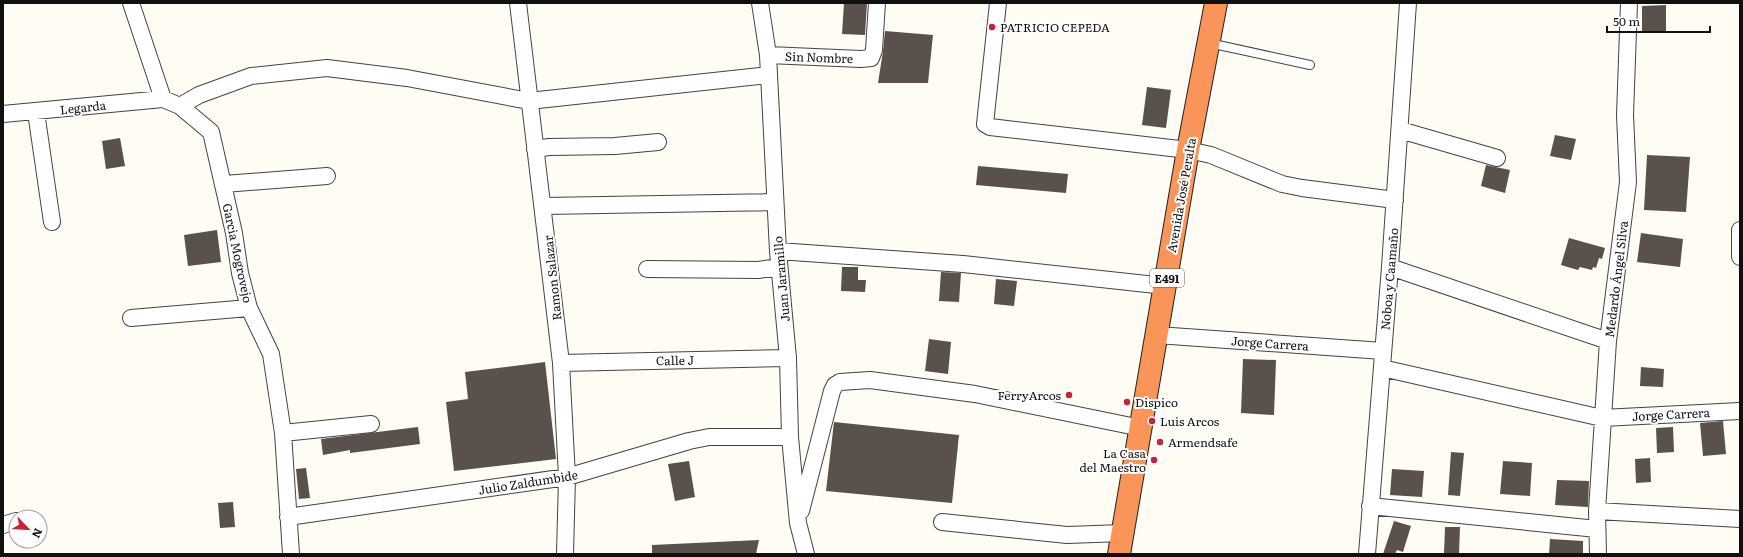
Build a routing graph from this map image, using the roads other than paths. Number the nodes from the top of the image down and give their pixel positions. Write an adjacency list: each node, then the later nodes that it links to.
1 (131, 3): 13 (street)
2 (518, 3): 14 (street, Ramon Salazar)
3 (760, 3): 10 (street, Juan Jaramillo)
4 (878, 3): 10 (street, Sin Nombre)
5 (998, 3): 21 (street)
6 (1216, 3): 9 (highway, Avenida José Peralta / E491)
7 (1408, 3): 18 (street, Noboa y Caamaño)
8 (1629, 3): 39 (street, Medardo Ángel Silva)
9 (1209, 43): 11 (lane); 21 (highway, Avenida José Peralta / E491)
10 (768, 55): 12 (street, Juan Jaramillo)
11 (1310, 64)
12 (768, 75): 14 (street); 26 (street, Juan Jaramillo)
13 (163, 99): 15 (street, Garcia Mogrovejo); 16 (street, Legarda)
14 (530, 101): 15 (street); 20 (street, Ramon Salazar)
15 (180, 106): 24 (street, Garcia Mogrovejo)
16 (36, 112): 17 (street, Legarda); 28 (street)
17 (3, 114)
18 (1400, 130): 22 (street); 25 (street, Noboa y Caamaño)
19 (658, 142): 20 (street)
20 (535, 149): 27 (street, Ramon Salazar)
21 (1188, 150): 25 (street); 35 (highway, Avenida José Peralta / E491)
22 (1497, 158)
23 (327, 176): 24 (street)
24 (224, 184): 36 (street, Garcia Mogrovejo)
25 (1395, 200): 33 (street, Noboa y Caamaño)
26 (775, 202): 27 (street); 30 (street, Juan Jaramillo)
27 (544, 206): 42 (street, Ramon Salazar)
28 (52, 222)
29 (1740, 230): 31 (street)
30 (778, 251): 32 (street, Juan Jaramillo); 35 (street)
31 (1740, 257)
32 (779, 267): 34 (street); 41 (street, Juan Jaramillo)
33 (1390, 267): 39 (street); 40 (street, Noboa y Caamaño)
34 (647, 270)
35 (1165, 286): 38 (highway, Avenida José Peralta / E491)
36 (249, 308): 37 (street); 48 (street, Garcia Mogrovejo)
37 (131, 318)
38 (1157, 335): 40 (street, Jorge Carrera); 47 (highway, Avenida José Peralta / E491)
39 (1608, 341): 45 (street, Medardo Ángel Silva)
40 (1383, 352): 43 (street, Noboa y Caamaño)
41 (788, 358): 42 (street, Calle J); 49 (street, Juan Jaramillo)
42 (561, 363): 50 (street, Ramon Salazar)
43 (1382, 368): 45 (street, Jorge Carrera); 51 (street, Noboa y Caamaño)
44 (1740, 411): 45 (street, Jorge Carrera)
45 (1602, 418): 52 (street, Medardo Ángel Silva)
46 (371, 424): 48 (street)
47 (1141, 428): 55 (street); 58 (highway, Avenida José Peralta / E491)
48 (283, 432): 53 (street, Garcia Mogrovejo)
49 (790, 437): 50 (street, Julio Zaldumbide); 55 (street, Juan Jaramillo)
50 (567, 478): 53 (street, Julio Zaldumbide); 60 (street, Ramon Salazar)
51 (1370, 506): 57 (street); 62 (street, Noboa y Caamaño)
52 (1597, 511): 54 (street); 57 (street, Medardo Ángel Silva)
53 (288, 517): 59 (street, Garcia Mogrovejo)
54 (1740, 519)
55 (798, 522): 61 (street, Juan Jaramillo)
56 (942, 522): 58 (street)
57 (1597, 529): 63 (street, Medardo Ángel Silva)
58 (1121, 544)
59 (291, 554)
60 (565, 554)
61 (806, 554)
62 (1367, 554)
63 (1598, 554)

